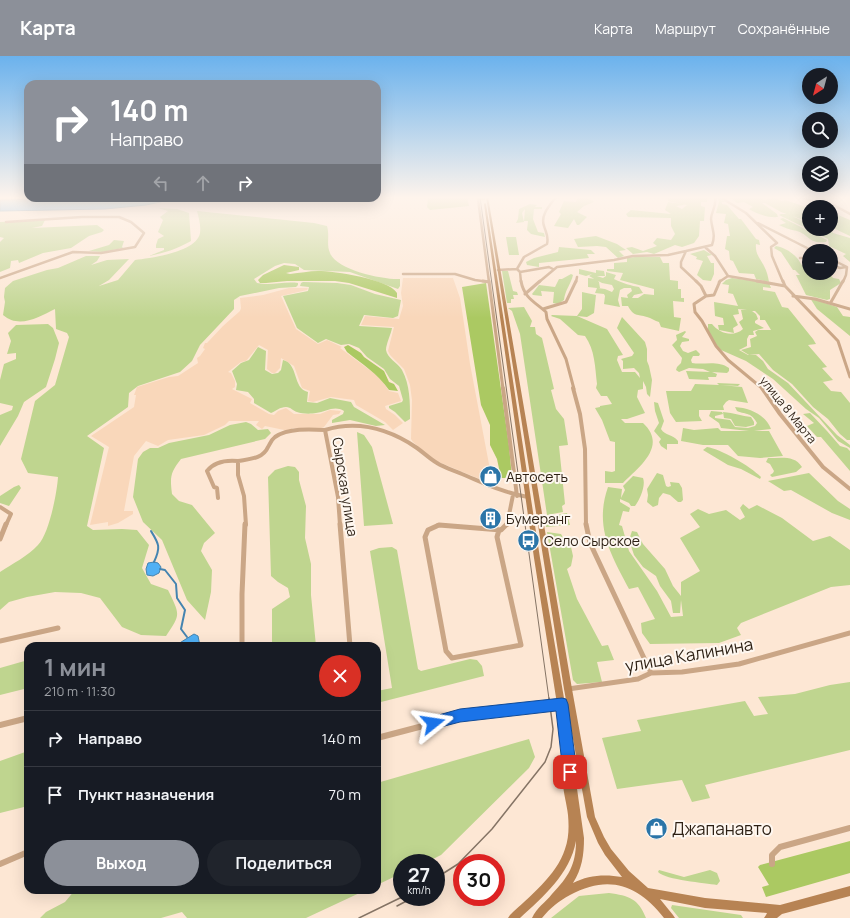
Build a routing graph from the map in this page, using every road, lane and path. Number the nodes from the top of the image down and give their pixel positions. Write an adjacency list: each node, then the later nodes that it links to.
1 (142, 237): 21 (street)
2 (483, 237): 22 (street)
3 (489, 237): 35 (main road)
4 (492, 237): 16 (main road)
5 (548, 237): 17 (street)
6 (714, 237): 10 (street)
7 (772, 237): 23 (street)
8 (787, 237): 9 (street)
9 (802, 245)
10 (706, 248): 11 (street); 19 (street)
11 (686, 251): 15 (street); 25 (street)
12 (838, 263): 14 (street)
13 (838, 267): 14 (street)
14 (846, 267): 27 (street)
15 (553, 269): 17 (street); 24 (street)
16 (498, 270): 17 (street); 46 (main road)
17 (518, 271): 24 (street)
18 (403, 274): 22 (street)
19 (728, 276): 23 (street); 25 (street)
20 (578, 277): 28 (street)
21 (0, 278)
22 (489, 282): 34 (street)
23 (785, 286): 26 (street)
24 (525, 294): 28 (street)
25 (706, 296): 33 (street, улица 8 Марта)
26 (793, 296): 27 (street); 30 (street)
27 (831, 302): 29 (street)
28 (543, 309): 45 (street)
29 (850, 310)
30 (850, 378)
31 (325, 430): 32 (street, Сырская улица); 34 (street); 44 (street, Сырская улица)
32 (238, 461): 36 (street, Сырская улица); 43 (street)
33 (850, 489)
34 (515, 495): 35 (street); 38 (street)
35 (528, 497): 47 (main road)
36 (218, 498)
37 (0, 507): 39 (street)
38 (499, 530): 38 (street)
39 (0, 539)
40 (58, 628): 42 (street)
41 (850, 633): 45 (street, улица Калинина)
42 (0, 641)
43 (242, 642)
44 (350, 642)
45 (651, 673): 46 (street, улица Калинина)
46 (568, 689): 57 (main road)
47 (562, 704): 50 (street); 51 (main road)
48 (24, 719): 49 (street)
49 (0, 725)
50 (381, 737)
51 (570, 772): 58 (main road); 61 (main road)
52 (850, 828): 55 (street)
53 (24, 854): 54 (street)
54 (0, 864)
55 (772, 864)
56 (850, 891): 59 (main road)
57 (646, 892): 58 (main road); 59 (main road); 62 (main road)
58 (556, 897): 60 (main road)
59 (780, 910): 63 (main road)
60 (537, 917)
61 (513, 918)
62 (670, 918)
63 (768, 918)

